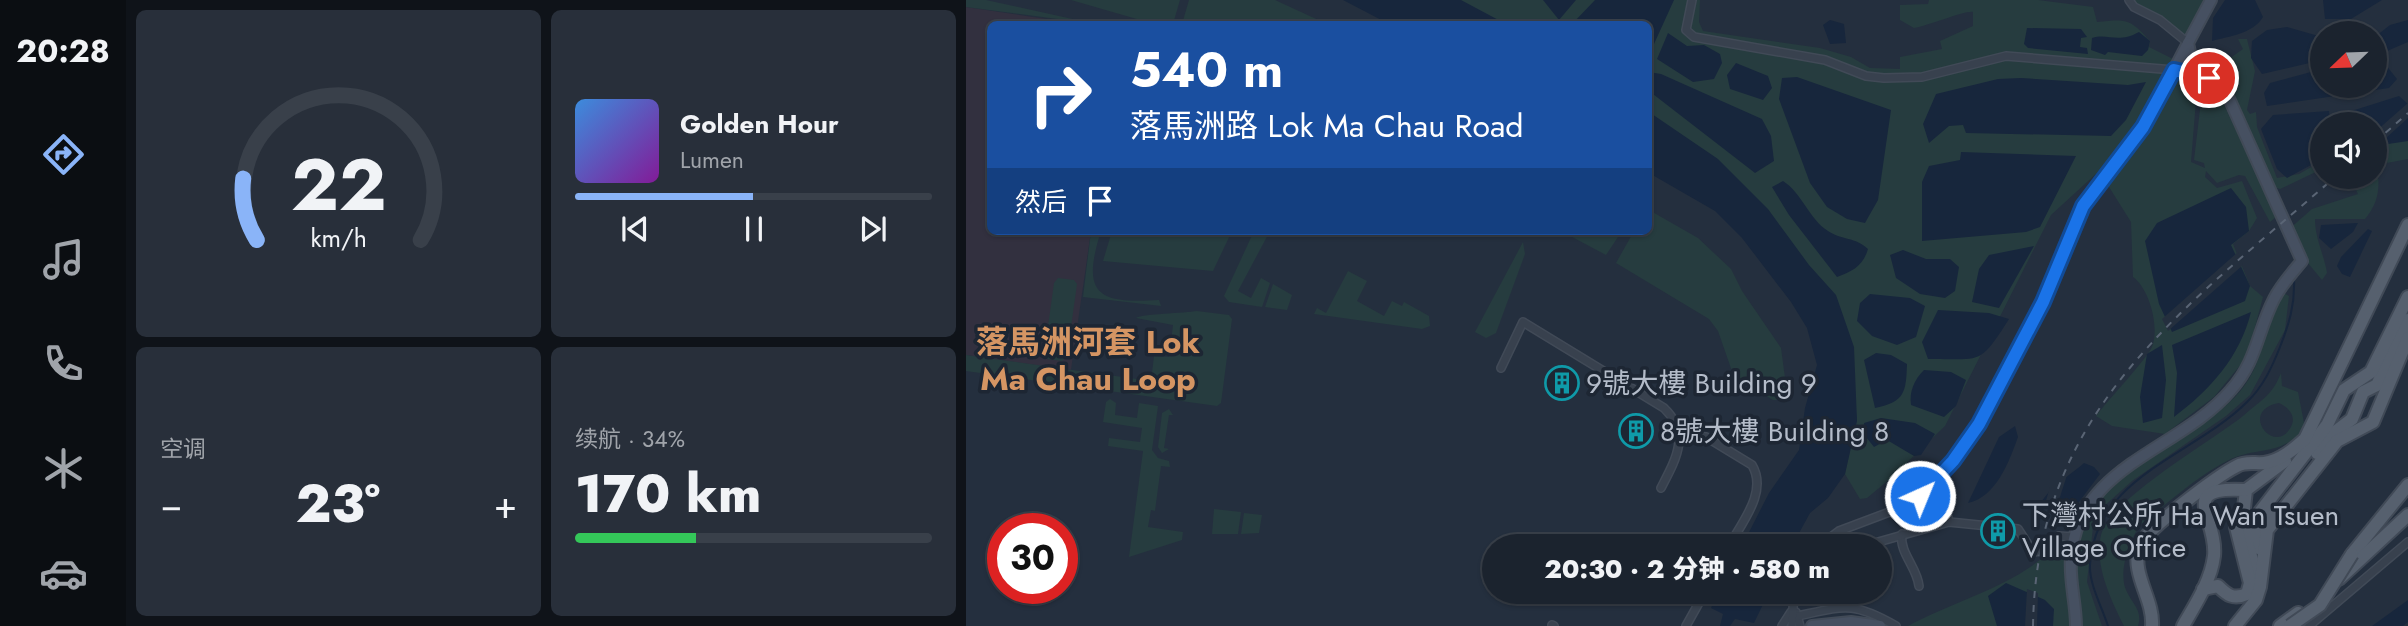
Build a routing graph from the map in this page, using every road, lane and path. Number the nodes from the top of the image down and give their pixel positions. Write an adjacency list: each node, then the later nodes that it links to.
1 (1692, 0): 5 (street)
2 (2129, 0): 4 (street)
3 (2211, 0): 4 (street)
4 (2188, 43): 5 (street); 6 (street)
5 (2174, 70): 6 (street); 17 (street)
6 (2201, 75): 24 (street)
7 (2408, 225): 13 (main road)
8 (2408, 297): 27 (main road)
9 (2408, 320): 27 (main road)
10 (2408, 338): 27 (main road)
11 (1501, 368): 12 (street)
12 (1679, 429): 15 (street); 20 (street)
13 (2305, 439): 16 (main road); 44 (main road)
14 (2408, 485): 48 (main road, bridge)
15 (1661, 488)
16 (2246, 490): 28 (main road); 28 (main road)
17 (1909, 505): 19 (street); 21 (street)
18 (2408, 515): 47 (main road)
19 (1949, 522): 22 (street); 24 (street)
20 (1735, 534)
21 (1835, 534)
22 (1902, 534): 23 (street); 26 (street)
23 (1892, 537)
24 (2074, 537): 43 (street)
25 (2408, 542): 49 (street)
26 (1919, 586)
27 (2260, 586): 46 (main road)
28 (2203, 589): 45 (main road)
29 (1698, 604): 36 (street)
30 (1792, 604): 37 (street)
31 (1793, 604): 38 (street)
32 (1794, 604): 33 (street)
33 (1798, 616): 39 (street); 42 (street)
34 (1852, 622): 35 (street); 40 (street); 41 (street)
35 (1815, 625)
36 (1686, 626)
37 (1782, 626)
38 (1792, 626)
39 (1800, 626)
40 (1839, 626)
41 (1880, 626)
42 (1896, 626)
43 (2076, 626)
44 (2152, 626)
45 (2183, 626)
46 (2235, 626)
47 (2280, 626)
48 (2290, 626)
49 (2309, 626)

